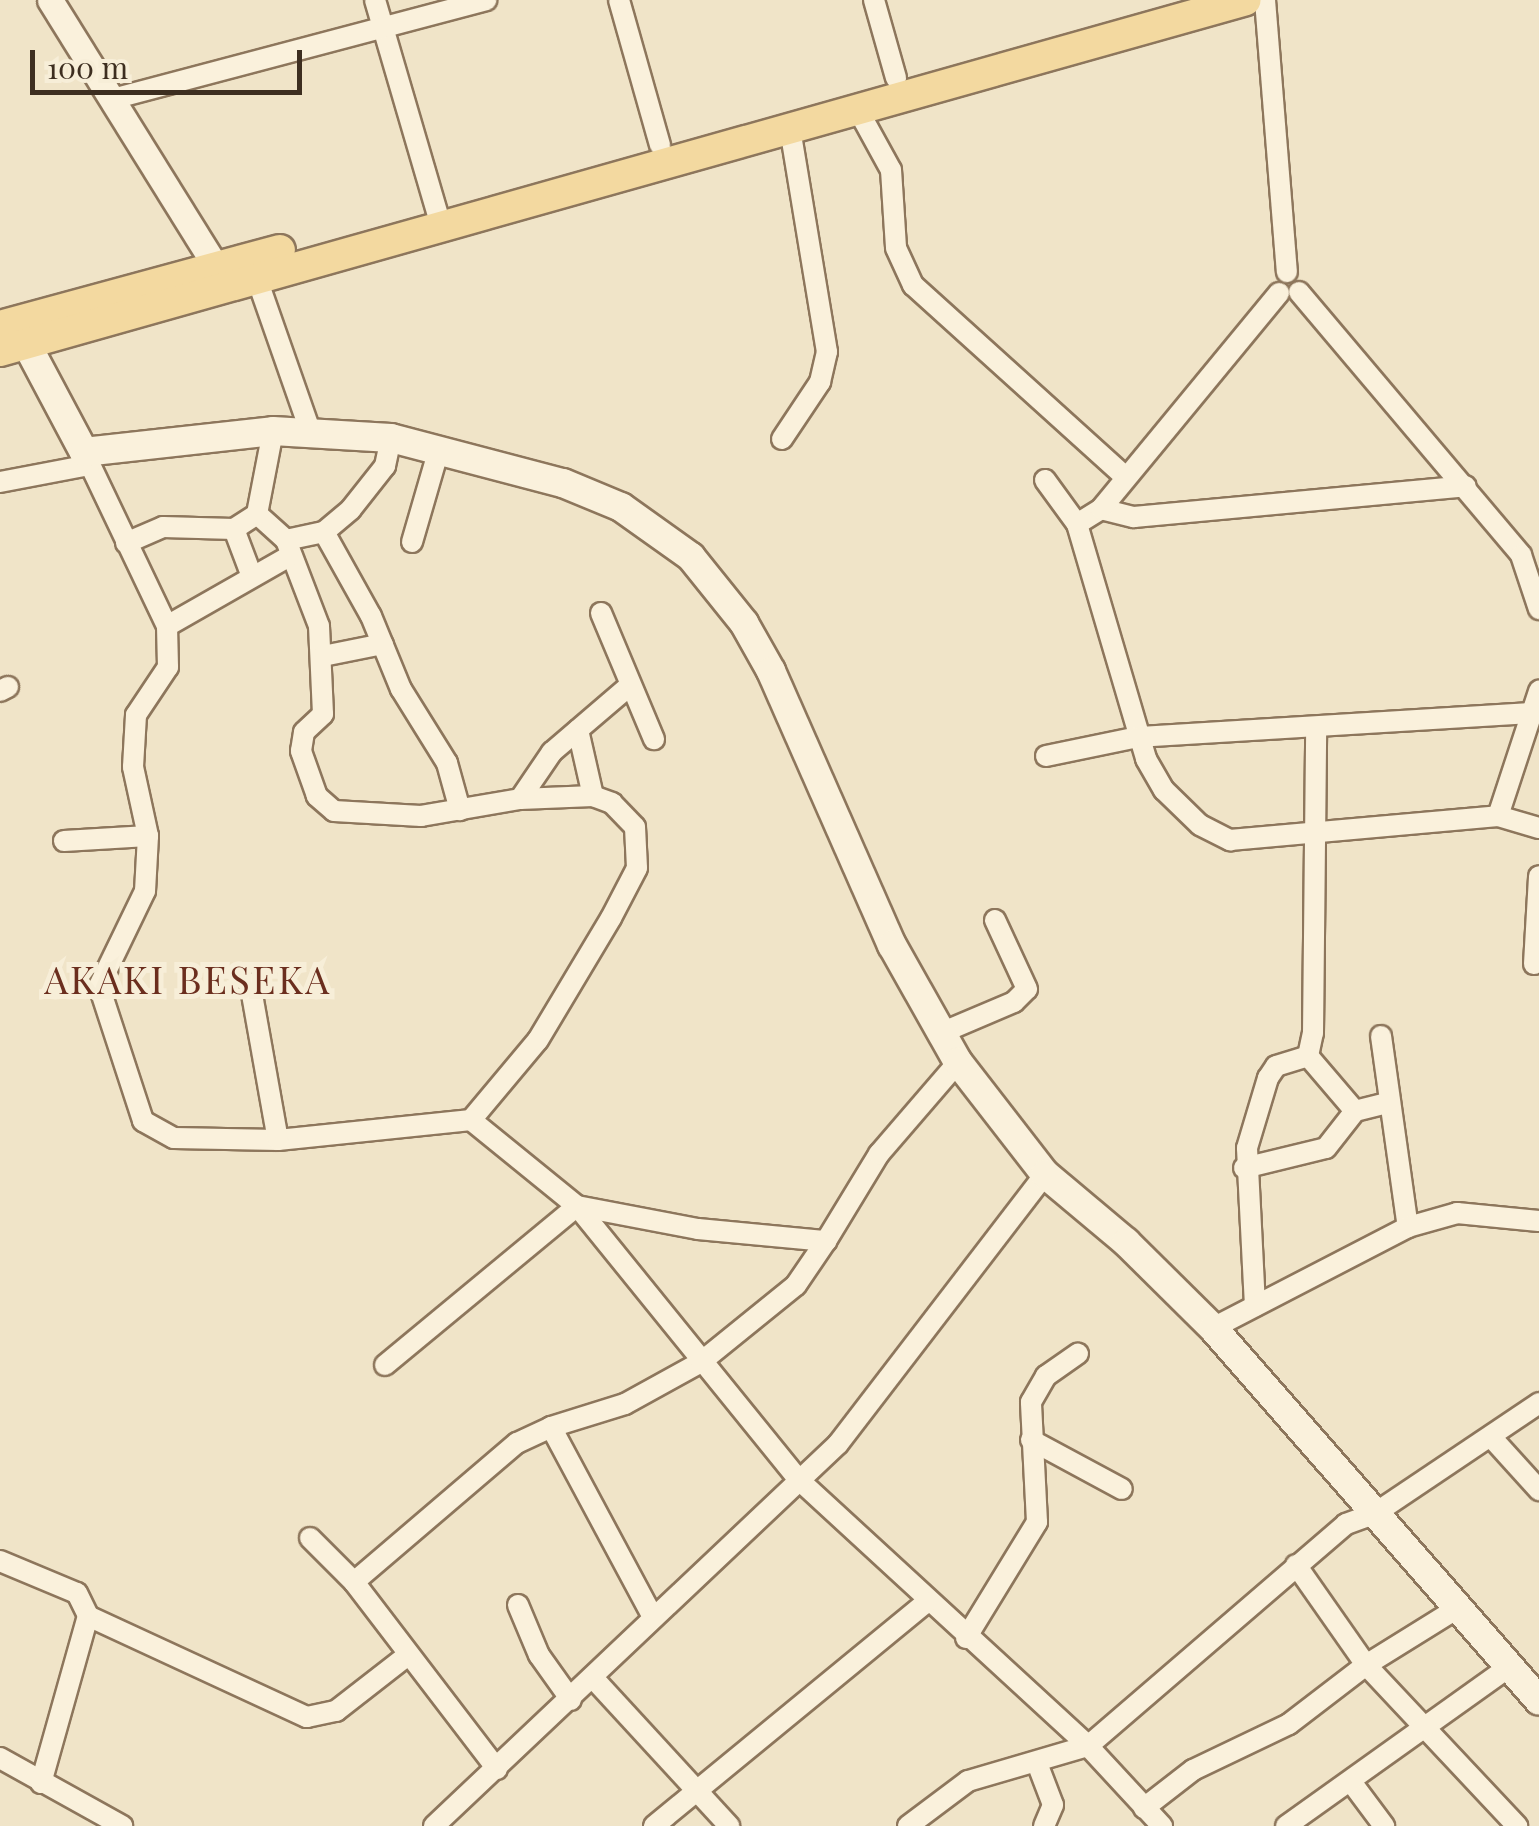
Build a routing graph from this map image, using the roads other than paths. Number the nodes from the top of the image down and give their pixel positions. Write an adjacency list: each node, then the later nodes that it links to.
1 (50, 0): 11 (street)
2 (376, 0): 9 (street)
3 (486, 0): 9 (street)
4 (620, 0): 14 (street)
5 (874, 0): 10 (street)
6 (1168, 0): 10 (main road)
7 (1246, 0): 12 (main road)
8 (1266, 0): 17 (street)
9 (383, 32): 11 (street); 15 (street)
10 (896, 78): 14 (main road)
11 (116, 98): 16 (street)
12 (858, 110): 13 (main road); 26 (street)
13 (790, 129): 15 (main road); 23 (street)
14 (660, 145): 15 (main road)
15 (438, 216): 16 (main road)
16 (234, 277): 18 (main road); 19 (main road); 20 (street)
17 (1289, 292): 26 (street); 29 (street)
18 (0, 326)
19 (13, 347): 25 (main road)
20 (310, 430): 21 (main road); 22 (main road)
21 (273, 431): 25 (main road); 31 (street)
22 (391, 438): 24 (main road); 34 (street)
23 (782, 439)
24 (438, 450): 36 (street); 64 (main road)
25 (86, 458): 28 (street); 35 (street)
26 (1123, 476): 30 (street)
27 (1045, 480): 32 (street)
28 (0, 482)
29 (1466, 486): 30 (street); 39 (street)
30 (1101, 509): 32 (street)
31 (258, 514): 33 (street); 37 (street)
32 (1077, 524): 49 (street)
33 (234, 529): 35 (street); 38 (street)
34 (324, 532): 37 (street); 42 (street)
35 (126, 542): 41 (street)
36 (412, 542)
37 (287, 548): 38 (street); 43 (street)
38 (251, 574): 41 (street)
39 (1539, 609)
40 (601, 613): 44 (street)
41 (168, 626): 58 (street)
42 (382, 644): 43 (street); 54 (street)
43 (322, 656): 54 (street)
44 (627, 688): 48 (street); 50 (street)
45 (1539, 691): 46 (street)
46 (1529, 713): 47 (street); 55 (street)
47 (1316, 727): 49 (street); 57 (street)
48 (578, 730): 52 (street); 53 (street)
49 (1138, 737): 51 (street); 57 (street)
50 (654, 739)
51 (1046, 756)
52 (593, 796): 53 (street); 70 (street)
53 (520, 799): 54 (street)
54 (460, 810)
55 (1498, 816): 56 (street); 57 (street)
56 (1539, 828)
57 (1311, 830): 66 (street)
58 (148, 836): 59 (street); 71 (street)
59 (64, 841)
60 (1539, 876): 62 (street)
61 (995, 920): 64 (street)
62 (1534, 964)
63 (250, 983): 71 (street)
64 (941, 1034): 67 (main road)
65 (1381, 1036): 68 (street)
66 (1308, 1056): 69 (street); 72 (street)
67 (958, 1062): 73 (main road); 77 (street)
68 (1386, 1103): 69 (street); 76 (street)
69 (1355, 1111): 72 (street)
70 (471, 1120): 71 (street); 74 (street)
71 (278, 1140)
72 (1244, 1168): 78 (street)
73 (1045, 1174): 79 (main road); 87 (street)
74 (577, 1206): 77 (street); 81 (street); 82 (street)
75 (1539, 1220): 76 (street)
76 (1408, 1226): 78 (street)
77 (826, 1241): 81 (street)
78 (1255, 1306): 79 (street)
79 (1212, 1328): 90 (main road)
80 (1078, 1354): 86 (street)
81 (701, 1362): 84 (street); 87 (street)
82 (385, 1365)
83 (1539, 1403): 85 (street)
84 (551, 1427): 94 (street); 99 (street)
85 (1491, 1437): 89 (street); 90 (street)
86 (1031, 1440): 88 (street); 100 (street)
87 (798, 1479): 95 (street); 99 (street)
88 (1122, 1489)
89 (1539, 1490)
90 (1374, 1514): 93 (street); 97 (main road)
91 (310, 1538): 94 (street)
92 (0, 1561): 98 (street)
93 (1296, 1565): 102 (street); 108 (street)
94 (354, 1582): 101 (street)
95 (926, 1602): 100 (street); 114 (street)
96 (518, 1605): 105 (street)
97 (1458, 1608): 102 (street); 103 (main road)
98 (88, 1616): 101 (street); 113 (street)
99 (653, 1617): 104 (street)
100 (966, 1638): 108 (street)
101 (408, 1656): 111 (street)
102 (1366, 1664): 107 (street); 115 (street)
103 (1510, 1666): 106 (main road); 107 (street)
104 (594, 1679): 105 (street); 114 (street)
105 (572, 1700): 111 (street)
106 (1539, 1700)
107 (1425, 1729): 112 (street); 125 (street)
108 (1088, 1746): 110 (street); 115 (street)
109 (0, 1758): 113 (street)
110 (1036, 1762): 120 (street); 121 (street)
111 (497, 1770): 117 (street)
112 (1352, 1782): 123 (street); 124 (street)
113 (41, 1783): 116 (street)
114 (695, 1790): 118 (street); 119 (street)
115 (1144, 1808): 122 (street)
116 (122, 1826)
117 (434, 1826)
118 (654, 1826)
119 (729, 1826)
120 (908, 1826)
121 (1044, 1826)
122 (1162, 1826)
123 (1286, 1826)
124 (1384, 1826)
125 (1518, 1826)

